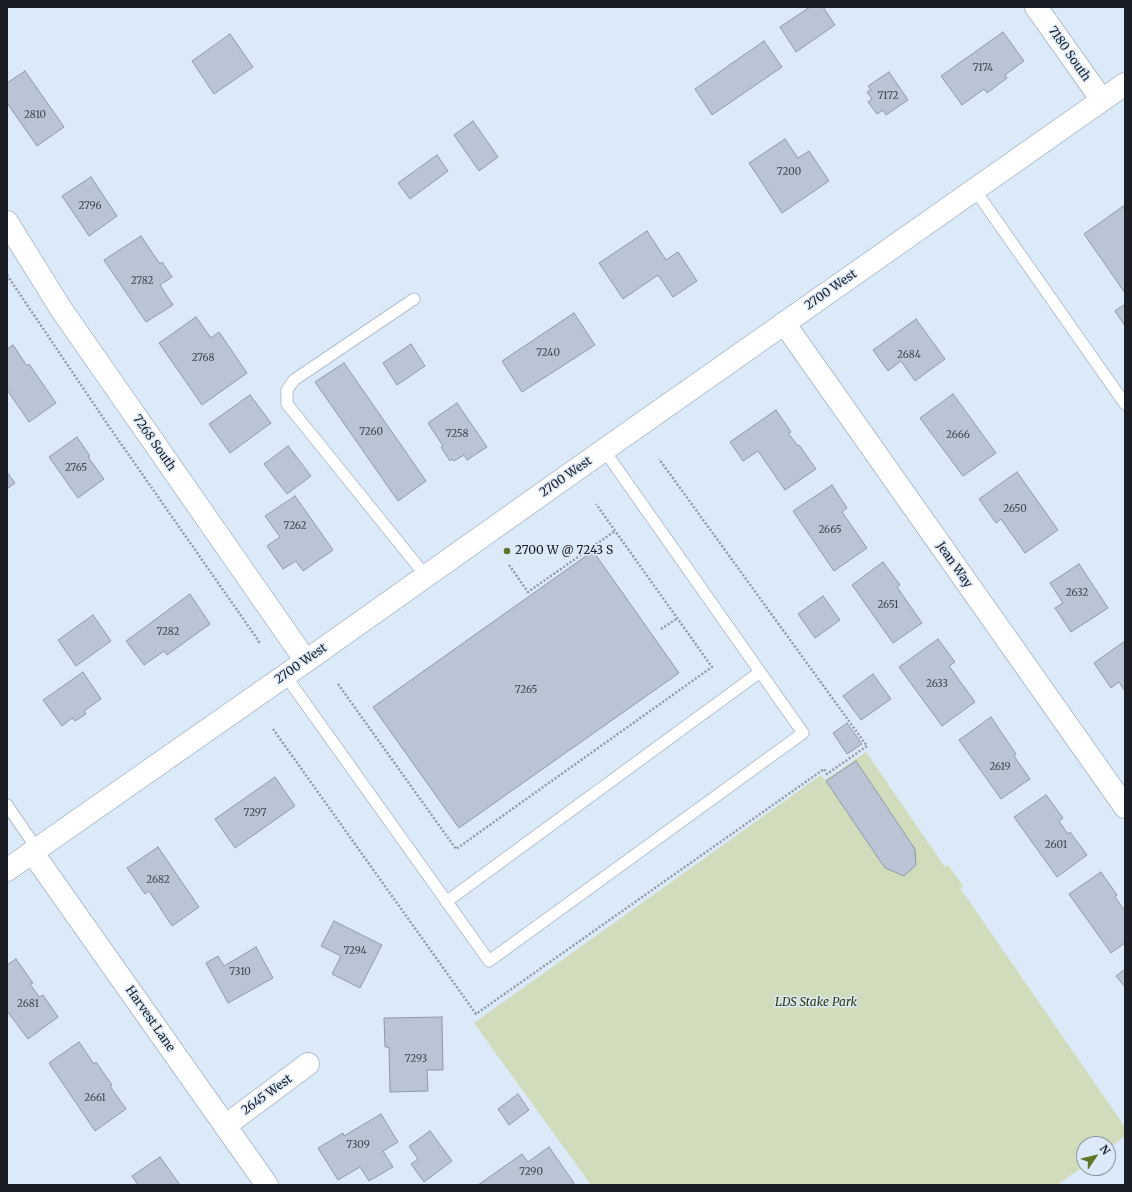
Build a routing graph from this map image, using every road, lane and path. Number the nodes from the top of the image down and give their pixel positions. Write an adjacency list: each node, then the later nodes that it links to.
1 (1036, 7): 3 (street, 7180 South)
2 (1125, 84): 3 (street, 2700 West)
3 (1102, 100): 4 (street, 2700 West)
4 (974, 190): 8 (street, 2700 West); 9 (lane)
5 (7, 222): 18 (street, 7268 South)
6 (7, 275): 17 (path)
7 (414, 299): 14 (lane)
8 (784, 323): 10 (street, 2700 West); 23 (street, Jean Way)
9 (1125, 404)
10 (604, 450): 14 (street, 2700 West); 19 (lane)
11 (596, 504): 12 (path)
12 (615, 531): 13 (path); 15 (path)
13 (509, 565)
14 (425, 576): 18 (street, 2700 West)
15 (678, 618): 16 (path); 21 (path)
16 (661, 629)
17 (260, 644)
18 (306, 661): 20 (street, 2700 West)
19 (760, 672): 26 (lane); 26 (lane)
20 (285, 675): 24 (street, 2700 West); 26 (lane)
21 (338, 684)
22 (7, 805): 24 (lane)
23 (1125, 807)
24 (35, 851): 25 (street, 2700 West); 28 (street, Harvest Lane)
25 (7, 870)
26 (446, 902)
27 (308, 1064): 28 (street, 2645 West)
28 (225, 1126): 29 (street, Harvest Lane)
29 (267, 1185)

